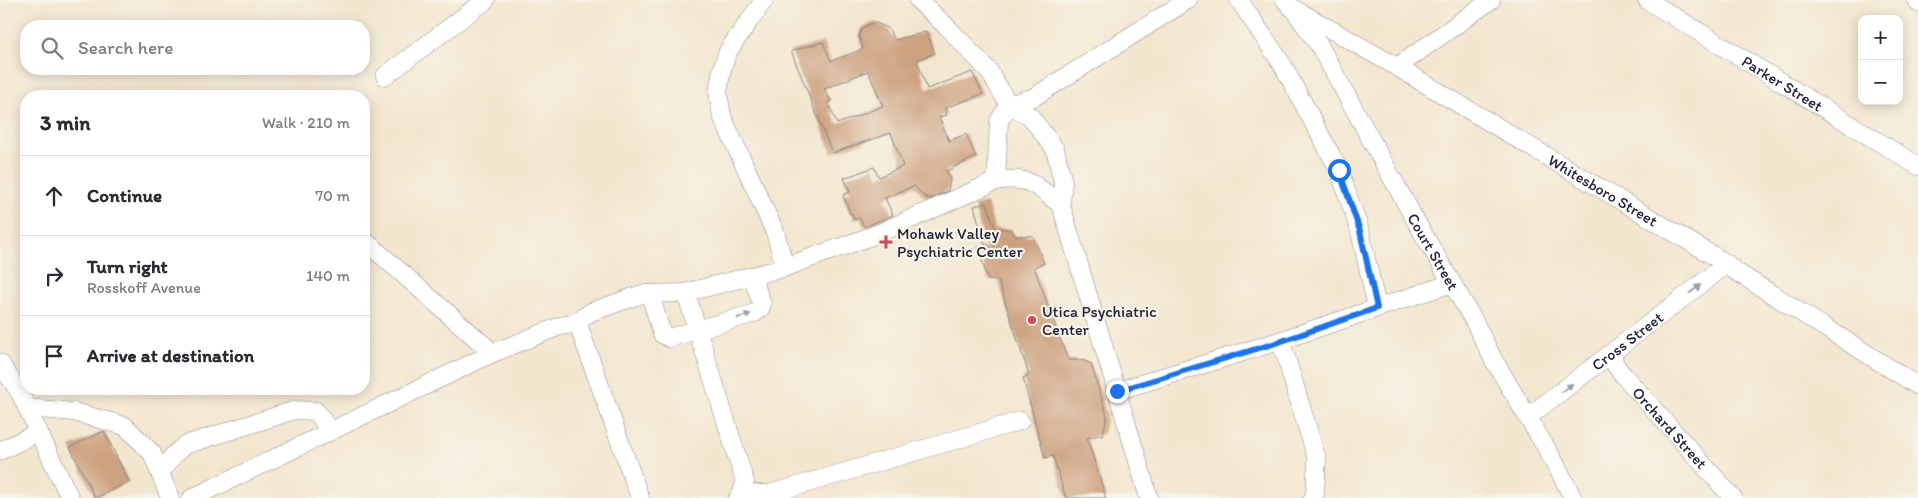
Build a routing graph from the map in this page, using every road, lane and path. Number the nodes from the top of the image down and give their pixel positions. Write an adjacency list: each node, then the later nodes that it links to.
1 (486, 0): 10 (street)
2 (764, 0): 17 (street)
3 (918, 0): 11 (street)
4 (1188, 0): 11 (street)
5 (1239, 0): 22 (street)
6 (1491, 0): 9 (street)
7 (1647, 0): 12 (street, Parker Street)
8 (1297, 5): 9 (street, Whitesboro Street); 19 (street, Court Street)
9 (1397, 67): 16 (street, Whitesboro Street)
10 (385, 76)
11 (1009, 105): 13 (street); 14 (street)
12 (1918, 166)
13 (996, 181): 14 (street); 17 (street)
14 (1061, 205): 30 (street)
15 (370, 246): 26 (street)
16 (1727, 264): 27 (street, Cross Street, one-way to 16); 29 (street, Whitesboro Street)
17 (785, 268): 18 (street)
18 (752, 276): 20 (street); 24 (street, one-way to 18)
19 (1452, 283): 22 (street); 34 (street, Court Street)
20 (686, 293): 21 (street); 24 (street)
21 (650, 294): 23 (street); 24 (street)
22 (1377, 308): 25 (street)
23 (574, 324): 26 (street); 44 (street)
24 (698, 330): 40 (street)
25 (1281, 341): 30 (street); 46 (street)
26 (494, 353): 36 (street)
27 (1611, 354): 34 (street, Cross Street, one-way to 27); 48 (street, Orchard Street)
28 (0, 363): 31 (street)
29 (1918, 386)
30 (1117, 391): 45 (street)
31 (20, 393)
32 (21, 395): 33 (street)
33 (27, 408): 37 (street); 39 (street)
34 (1528, 417): 47 (street, Court Street)
35 (1020, 421): 40 (street)
36 (330, 431): 39 (street); 43 (street)
37 (39, 432): 38 (street); 41 (street)
38 (0, 451)
39 (160, 473): 42 (street)
40 (740, 496)
41 (70, 498)
42 (170, 498)
43 (192, 498)
44 (640, 498)
45 (1149, 498)
46 (1313, 498)
47 (1573, 498)
48 (1733, 498)

